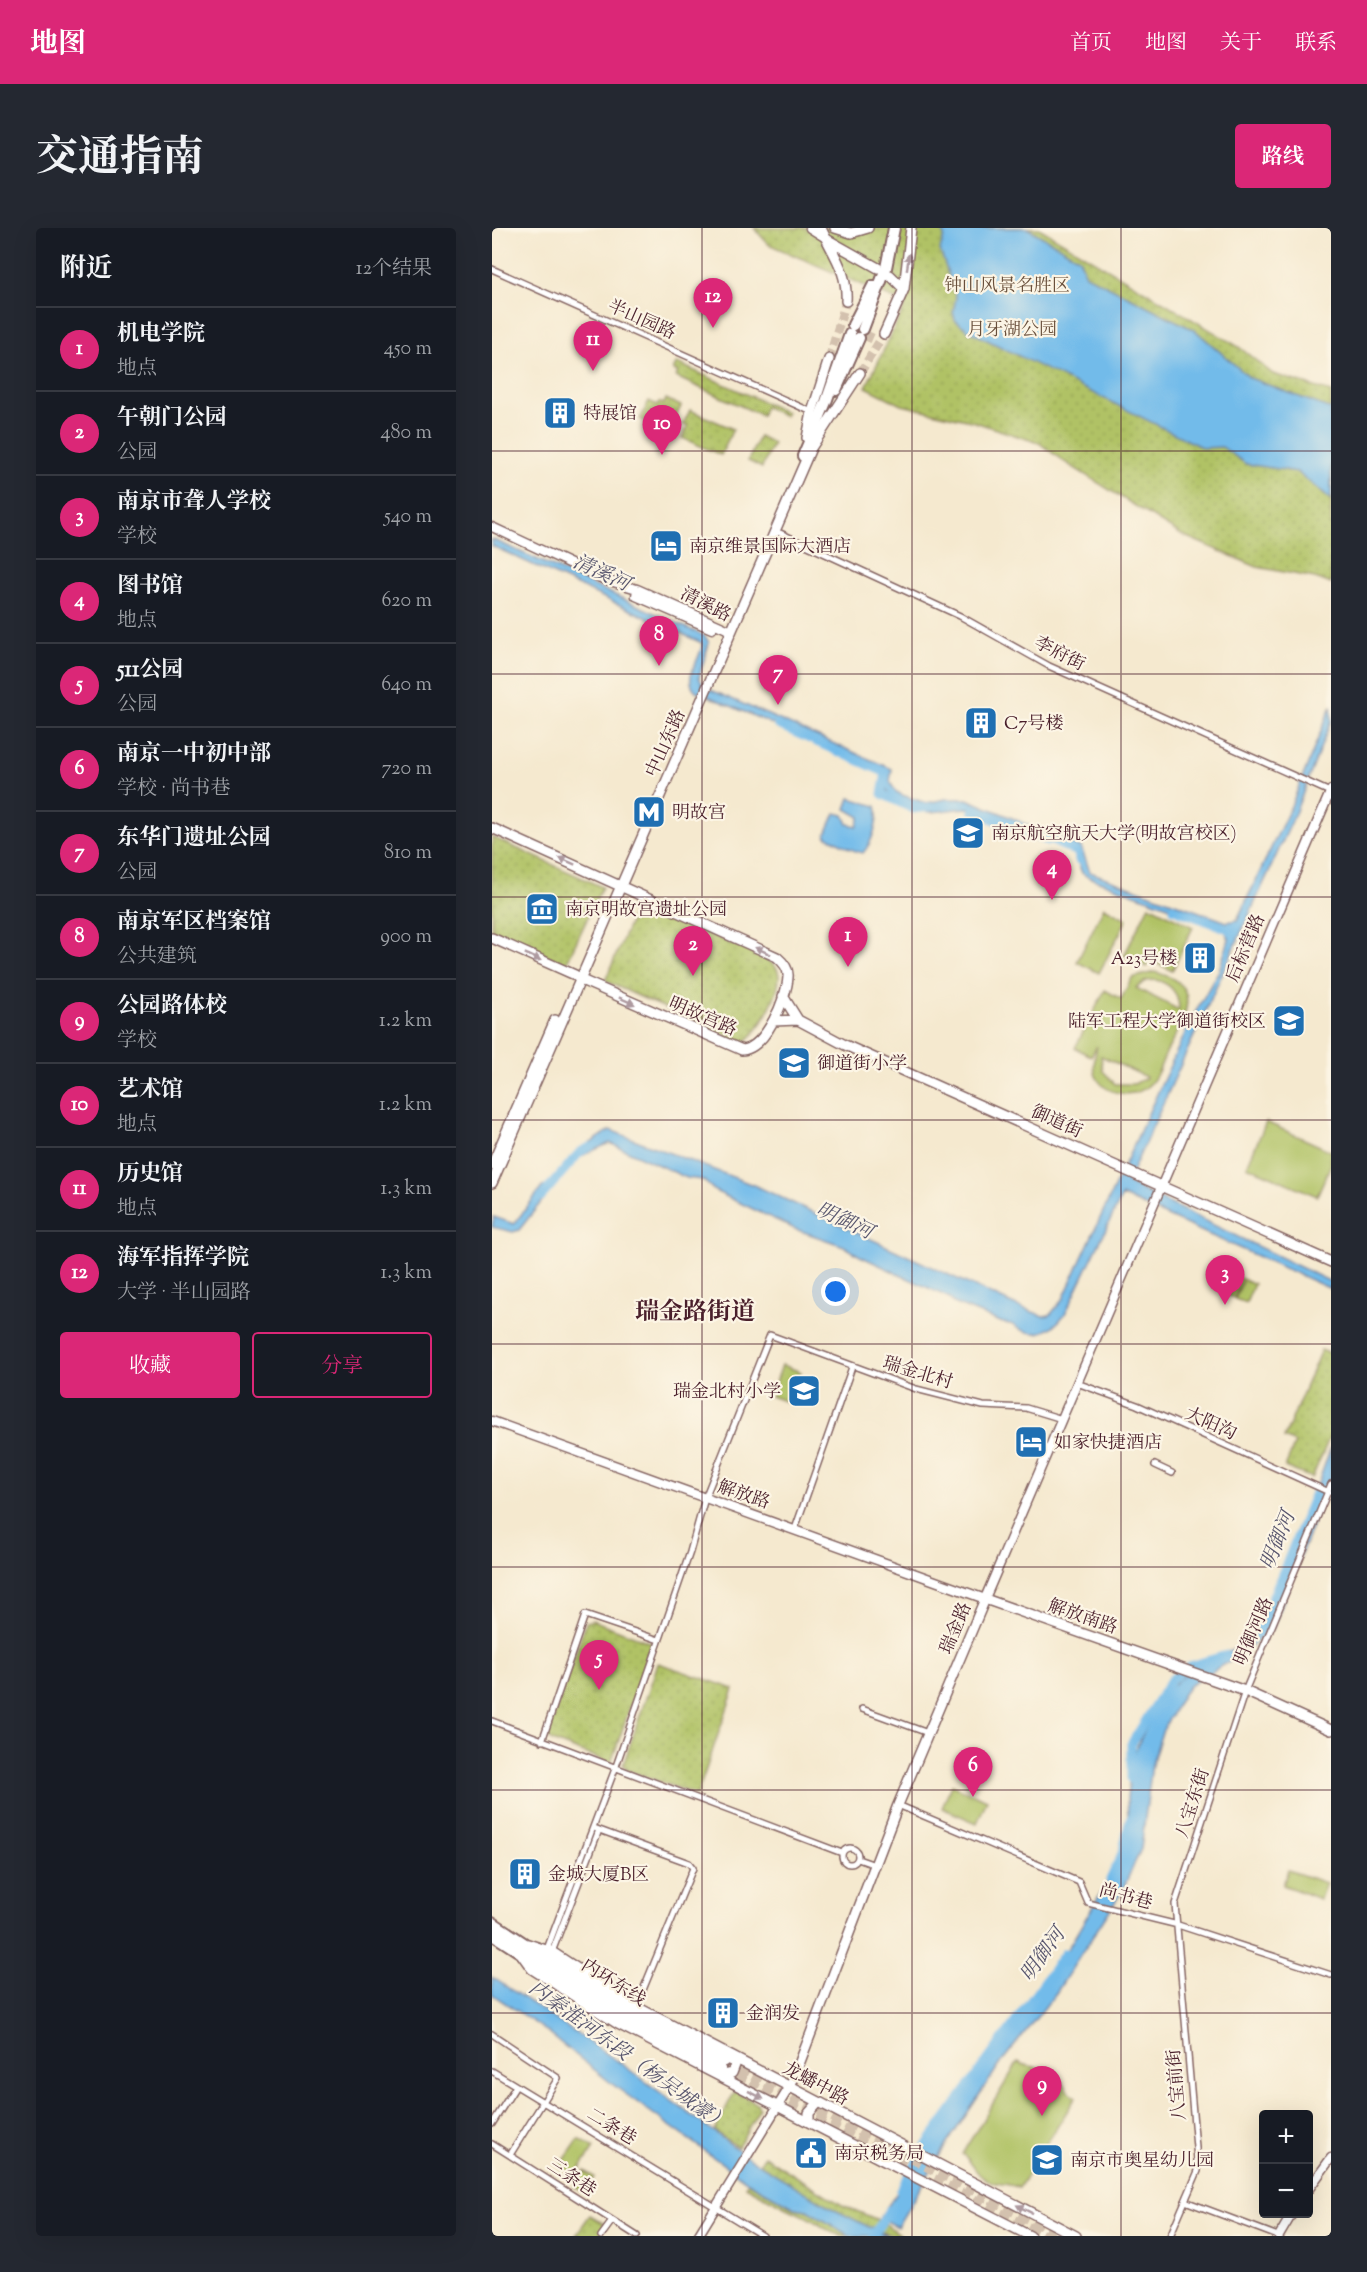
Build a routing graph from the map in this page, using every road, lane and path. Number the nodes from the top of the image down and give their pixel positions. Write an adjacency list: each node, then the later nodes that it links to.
1 (810, 228): 7 (main road)
2 (820, 228): 7 (main road)
3 (835, 228): 4 (main road)
4 (868, 228)
5 (911, 228): 11 (main road, one-way to 5)
6 (892, 231): 8 (highway); 13 (highway)
7 (826, 238): 8 (main road); 12 (main road)
8 (880, 267): 13 (highway)
9 (492, 269): 17 (street, 半山园路)
10 (890, 275): 11 (main road)
11 (904, 289): 14 (main road)
12 (846, 301)
13 (859, 333): 18 (highway); 19 (highway)
14 (884, 334)
15 (829, 359): 17 (main road, 中山东路)
16 (860, 373): 18 (main road, 中山东路)
17 (812, 412): 19 (main road, 中山东路)
18 (811, 448): 22 (main road, 中山东路)
19 (803, 456): 22 (main road, 中山东路)
20 (492, 527): 22 (main road, 清溪路)
21 (780, 533): 23 (street, 李府街)
22 (727, 632): 25 (main road, 中山东路)
23 (1331, 791): 33 (main road, 后标营路)
24 (492, 828): 25 (main road, 明故宫路, one-way to 24)
25 (618, 884): 27 (main road, 中山东路); 28 (main road, 明故宫路, one-way to 25)
26 (492, 938): 27 (main road, 明故宫路, one-way to 27)
27 (577, 977): 30 (main road, 明故宫路, one-way to 30); 31 (main road, 中山东路); 32 (main road, 中山东路)
28 (783, 996): 29 (main road, 御道街); 30 (main road, 明故宫路)
29 (798, 1020): 30 (main road); 33 (main road, 御道街)
30 (773, 1021)
31 (492, 1166)
32 (492, 1183)
33 (1160, 1185): 34 (main road, 御道街); 36 (main road, 瑞金路)
34 (1331, 1262)
35 (852, 1367): 37 (street, 瑞金北村); 43 (street, 瑞金北村); 44 (street)
36 (1077, 1383): 37 (main road, 瑞金路); 42 (street, 大阳沟)
37 (1062, 1419): 45 (main road, 瑞金路)
38 (492, 1421): 43 (main road, 解放路)
39 (1155, 1465): 40 (street)
40 (1172, 1473)
41 (1331, 1484): 42 (street, 明御河路)
42 (1329, 1492): 49 (street, 明御河路)
43 (705, 1498): 44 (main road, 解放路); 46 (street)
44 (795, 1529): 45 (main road, 解放路)
45 (985, 1599): 47 (main road, 解放南路); 53 (main road, 瑞金路)
46 (659, 1640): 54 (street); 55 (street)
47 (1103, 1641): 48 (main road)
48 (1170, 1664): 49 (main road); 49 (main road)
49 (1245, 1690): 52 (main road); 62 (street, 八宝东街)
50 (862, 1709): 53 (street)
51 (492, 1721): 54 (street)
52 (1331, 1730)
53 (928, 1733): 56 (main road, 瑞金路)
54 (542, 1741): 55 (street)
55 (615, 1769): 57 (street); 58 (street)
56 (898, 1805): 60 (main road, 瑞金路); 62 (street, 尚书巷)
57 (596, 1829): 65 (street); 67 (street)
58 (842, 1853): 59 (street); 59 (street)
59 (858, 1859): 60 (street)
60 (875, 1865): 72 (main road, 瑞金路)
61 (492, 1922): 64 (highway, 内环东线)
62 (1178, 1925): 66 (street, 尚书巷); 82 (street, 八宝前街)
63 (492, 1934): 64 (highway, 内环东线)
64 (520, 1946): 65 (main road, 龙蟠中路); 69 (highway, 内环东线); 69 (main road, 龙蟠中路)
65 (549, 1950): 67 (main road, 龙蟠中路)
66 (1331, 1975)
67 (636, 2007): 69 (main road, 龙蟠中路)
68 (492, 2034): 73 (street)
69 (723, 2065): 72 (main road, 龙蟠中路); 75 (main road, 龙蟠中路, one-way to 75)
70 (492, 2071): 71 (street, 二条巷)
71 (516, 2086): 73 (street, 二条巷); 77 (street)
72 (790, 2088): 74 (main road, 龙蟠中路); 75 (main road, 瑞金路)
73 (543, 2102): 79 (street); 83 (street, 二条巷)
74 (818, 2103): 76 (main road); 91 (main road, 龙蟠中路, one-way to 74)
75 (779, 2107): 76 (main road, 龙蟠中路); 83 (main road, 瑞金路)
76 (809, 2122): 90 (main road, 龙蟠中路)
77 (492, 2124)
78 (492, 2144): 79 (street, 三条巷)
79 (510, 2155): 85 (street, 三条巷)
80 (1331, 2158): 81 (main road)
81 (1313, 2183)
82 (1185, 2201): 92 (street, 八宝前街); 93 (street)
83 (715, 2208): 88 (main road, 瑞金路); 89 (street, 二条巷)
84 (1290, 2218): 93 (main road)
85 (612, 2221): 86 (street); 87 (street, 三条巷)
86 (601, 2236)
87 (637, 2236)
88 (698, 2236)
89 (763, 2236)
90 (1030, 2236)
91 (1076, 2236)
92 (1170, 2236)
93 (1279, 2236)

